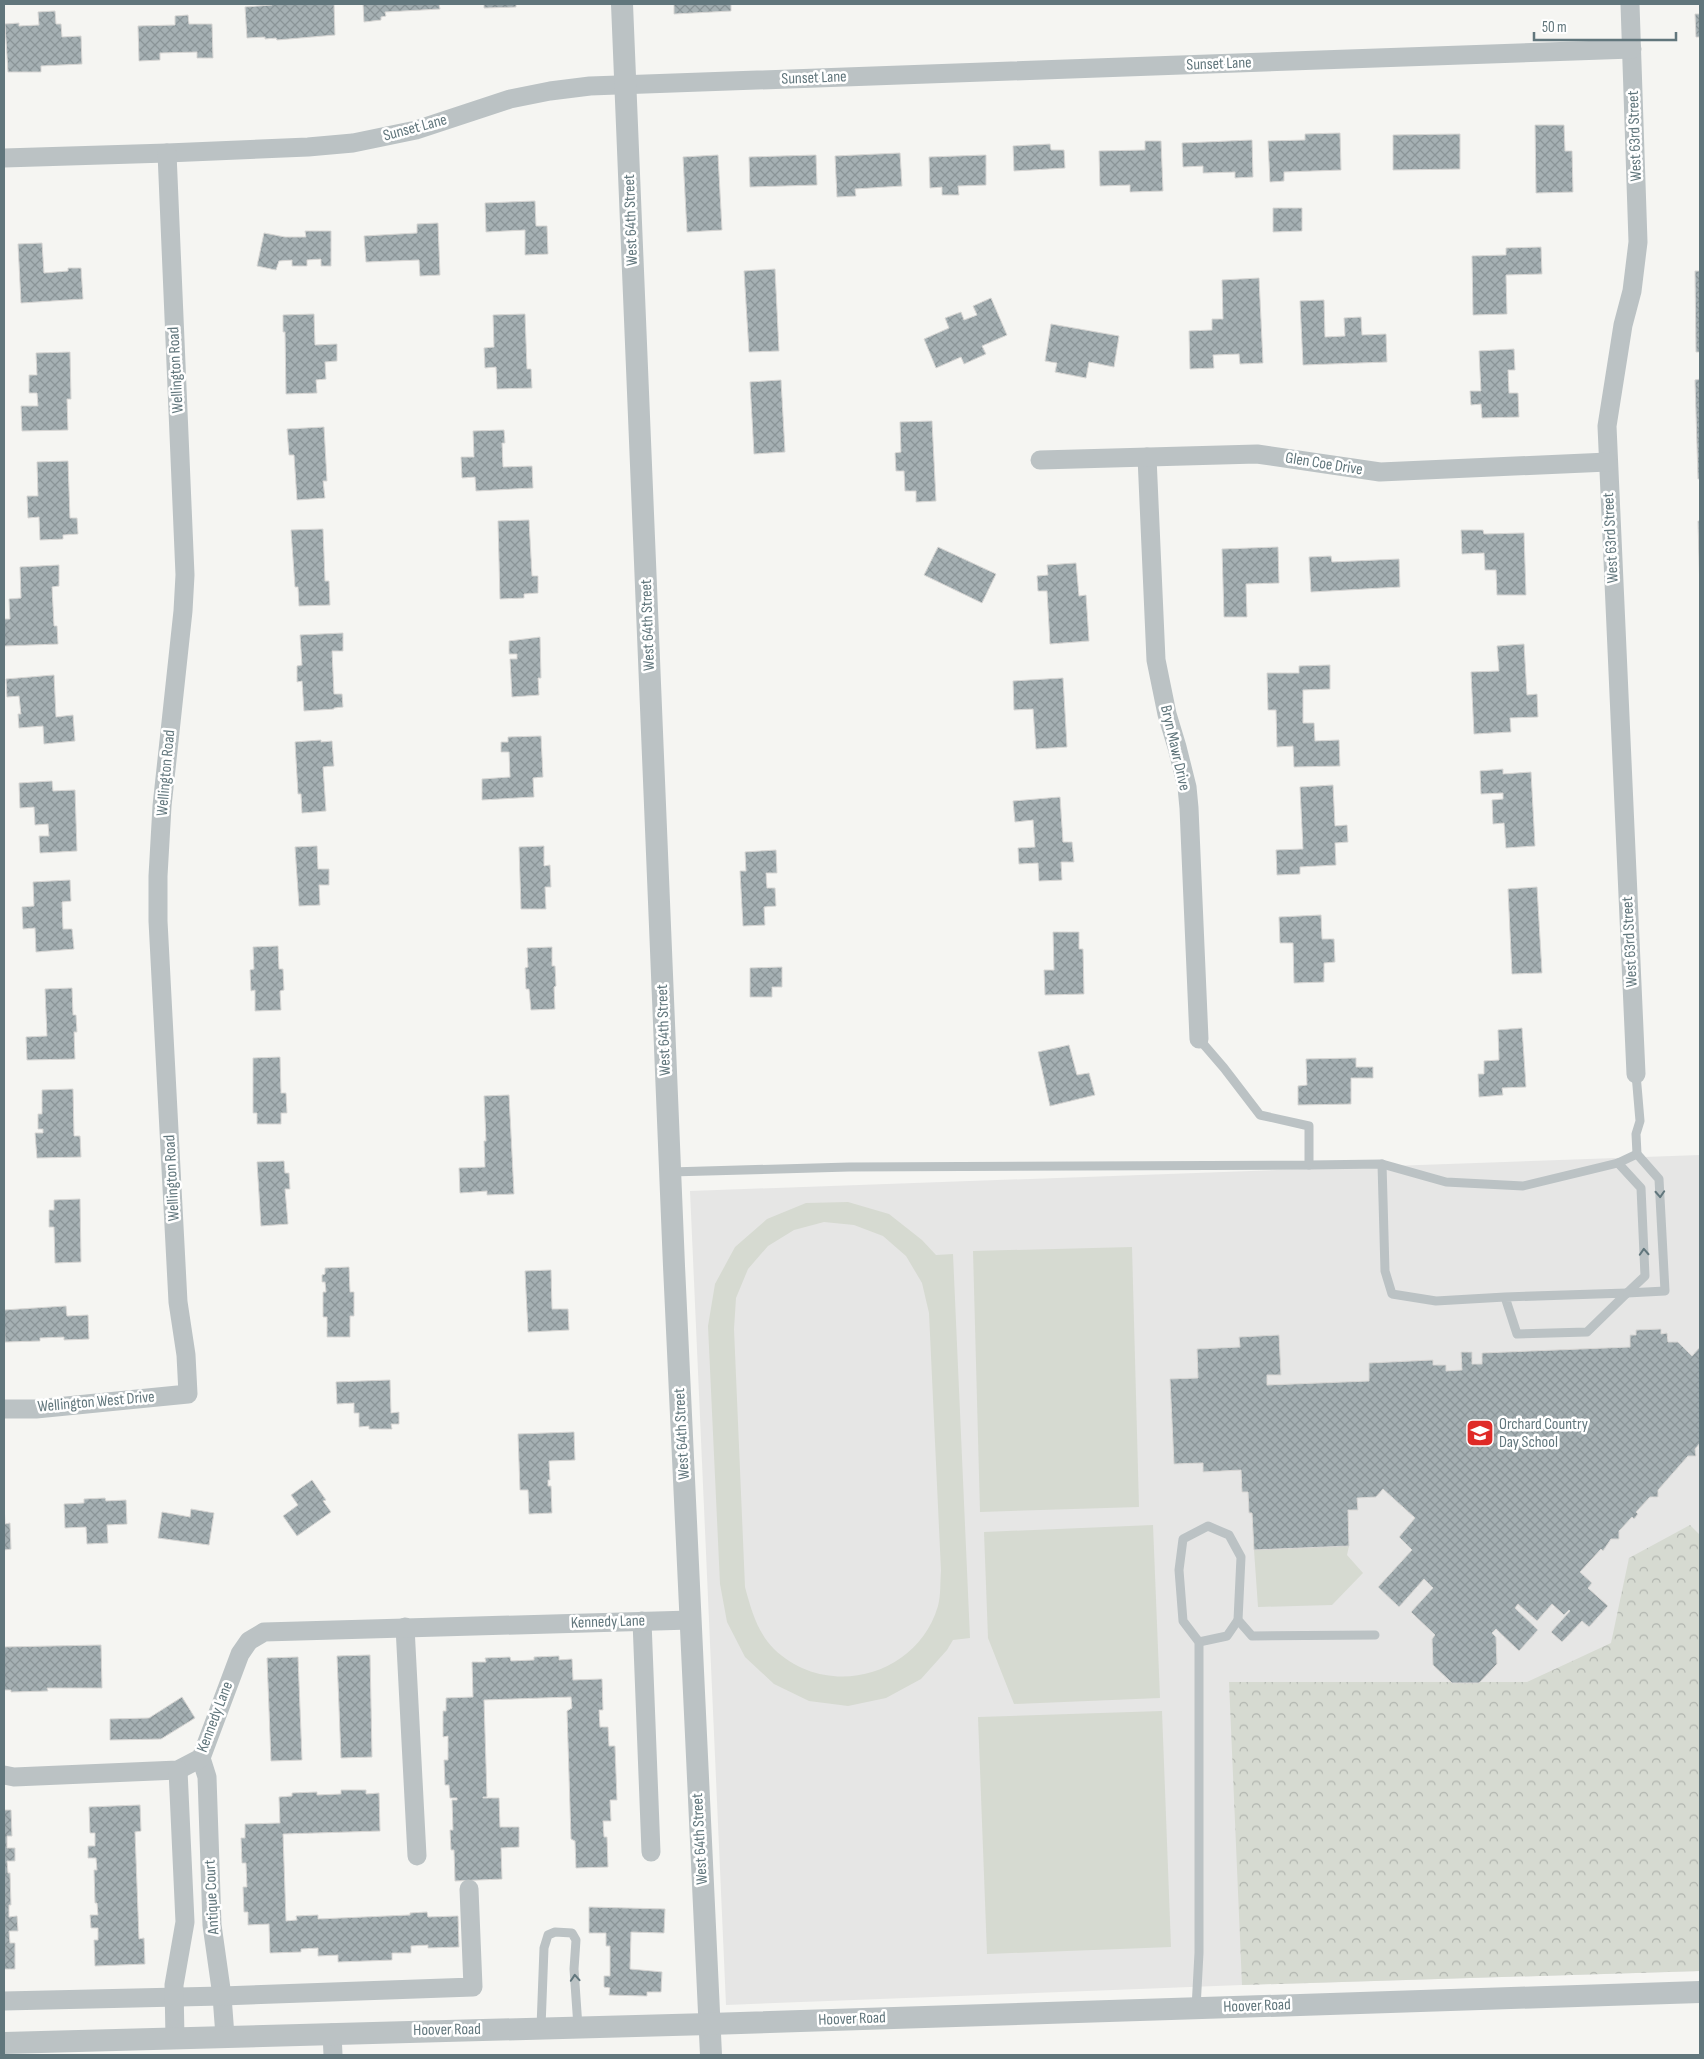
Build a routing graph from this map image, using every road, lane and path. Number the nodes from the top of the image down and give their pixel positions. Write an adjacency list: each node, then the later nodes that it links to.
1 (622, 4): 4 (street, West 64th Street)
2 (1630, 4): 3 (street, West 63rd Street)
3 (1632, 49): 4 (street, Sunset Lane); 9 (street, West 63rd Street)
4 (626, 85): 5 (street, Sunset Lane); 16 (street, West 64th Street)
5 (167, 153): 6 (street, Sunset Lane); 19 (street, Wellington Road)
6 (4, 158)
7 (1147, 457): 8 (street, Glen Coe Drive); 9 (street, Glen Coe Drive); 10 (street, Bryn Mawr Drive)
8 (1040, 460)
9 (1608, 462): 11 (street, West 63rd Street)
10 (1199, 1039): 15 (lane)
11 (1636, 1074): 12 (lane)
12 (1637, 1154): 13 (lane); 17 (lane, one-way to 17)
13 (1618, 1163): 14 (lane); 17 (lane, one-way to 13)
14 (1382, 1164): 15 (lane); 18 (lane)
15 (1309, 1165): 16 (lane)
16 (670, 1172): 21 (street, West 64th Street)
17 (1627, 1293): 18 (lane); 18 (lane)
18 (1505, 1297)
19 (188, 1394): 20 (street, Wellington West Drive)
20 (4, 1409)
21 (690, 1620): 23 (street, Kennedy Lane); 39 (street, West 64th Street)
22 (1238, 1620): 25 (lane); 26 (lane); 26 (lane)
23 (642, 1621): 24 (street, Kennedy Lane); 30 (street)
24 (406, 1627): 27 (street, Kennedy Lane); 31 (street)
25 (1375, 1634)
26 (1199, 1642): 38 (lane)
27 (201, 1758): 28 (street, Kennedy Lane); 34 (street, Antique Court)
28 (178, 1770): 29 (street, Kennedy Lane); 35 (street, Antique Court)
29 (4, 1775)
30 (651, 1852)
31 (417, 1856)
32 (469, 1889): 34 (street)
33 (1700, 1992): 37 (street); 38 (street, Hoover Road)
34 (222, 1996): 35 (street); 43 (street, Antique Court)
35 (174, 1997): 36 (street); 44 (street, Antique Court)
36 (4, 2001)
37 (1700, 2004)
38 (1196, 2008): 39 (street, Hoover Road)
39 (709, 2024): 40 (street, Hoover Road); 47 (street, West 64th Street)
40 (578, 2027): 41 (street, Hoover Road); 41 (lane, one-way to 41)
41 (541, 2028): 42 (street, Hoover Road)
42 (332, 2033): 43 (street, Hoover Road); 46 (street)
43 (225, 2036): 44 (street, Hoover Road)
44 (175, 2038): 45 (street, Hoover Road)
45 (4, 2043)
46 (333, 2055)
47 (711, 2055)

